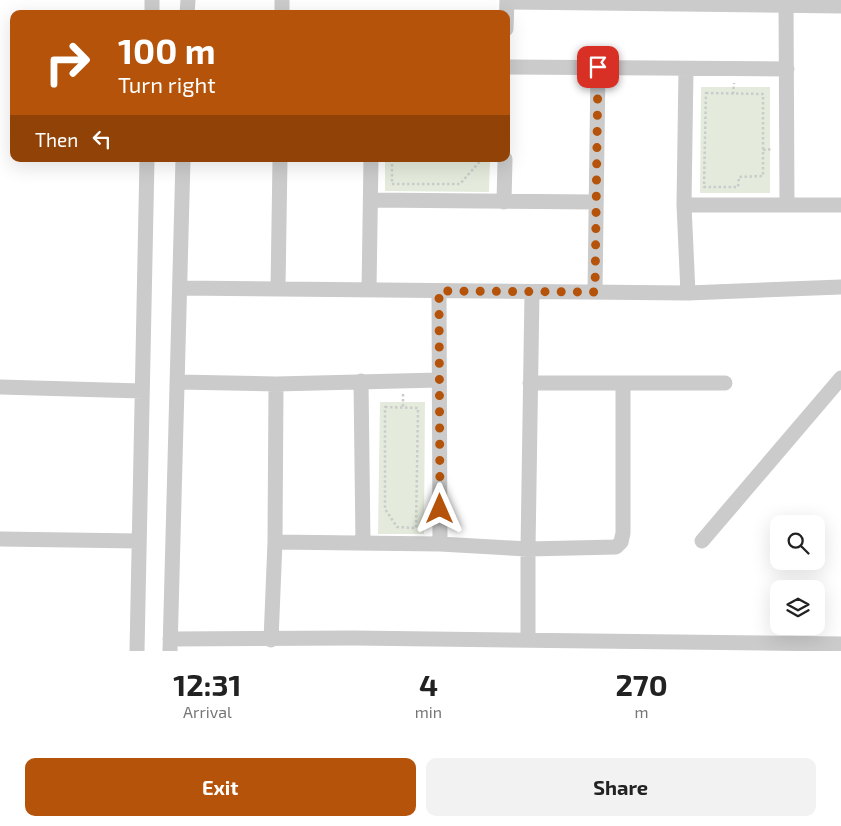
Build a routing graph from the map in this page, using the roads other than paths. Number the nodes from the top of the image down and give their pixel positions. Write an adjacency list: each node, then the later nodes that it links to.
1 (512, 0): 2 (street)
2 (522, 0): 3 (street)
3 (786, 3): 4 (street); 8 (street)
4 (841, 4)
5 (510, 67): 6 (street)
6 (598, 67): 7 (street); 16 (street)
7 (686, 68): 8 (street); 18 (street)
8 (787, 70): 17 (street)
9 (147, 162): 37 (street)
10 (183, 162): 21 (street)
11 (280, 162): 22 (street)
12 (371, 162): 14 (street)
13 (504, 162): 15 (street)
14 (371, 200): 15 (street); 23 (street)
15 (504, 202): 16 (street)
16 (596, 202): 26 (street)
17 (788, 204): 18 (street); 19 (street)
18 (684, 205): 27 (street)
19 (841, 205)
20 (841, 287): 27 (street)
21 (180, 288): 22 (street); 31 (street)
22 (278, 289): 23 (street)
23 (369, 290): 24 (street)
24 (439, 291): 25 (street); 29 (street)
25 (532, 292): 26 (street); 32 (street)
26 (595, 292): 27 (street)
27 (688, 293)
28 (841, 378): 39 (street)
29 (439, 380): 30 (street); 43 (street)
30 (361, 381): 35 (street); 42 (street)
31 (177, 382): 35 (street); 48 (street)
32 (530, 383): 33 (street); 44 (street)
33 (623, 383): 34 (street); 44 (street)
34 (725, 383)
35 (276, 384): 41 (street)
36 (0, 387): 37 (street)
37 (142, 391): 40 (street)
38 (0, 539): 40 (street)
39 (702, 540)
40 (139, 541): 53 (street)
41 (275, 542): 42 (street); 45 (street)
42 (363, 544): 43 (street)
43 (440, 544): 44 (street)
44 (528, 549): 46 (street)
45 (270, 640): 48 (street); 49 (street)
46 (528, 640): 50 (street); 51 (street)
47 (841, 644): 52 (street)
48 (170, 645)
49 (354, 645): 50 (street)
50 (444, 645)
51 (697, 647): 52 (street)
52 (797, 648)
53 (137, 651)

